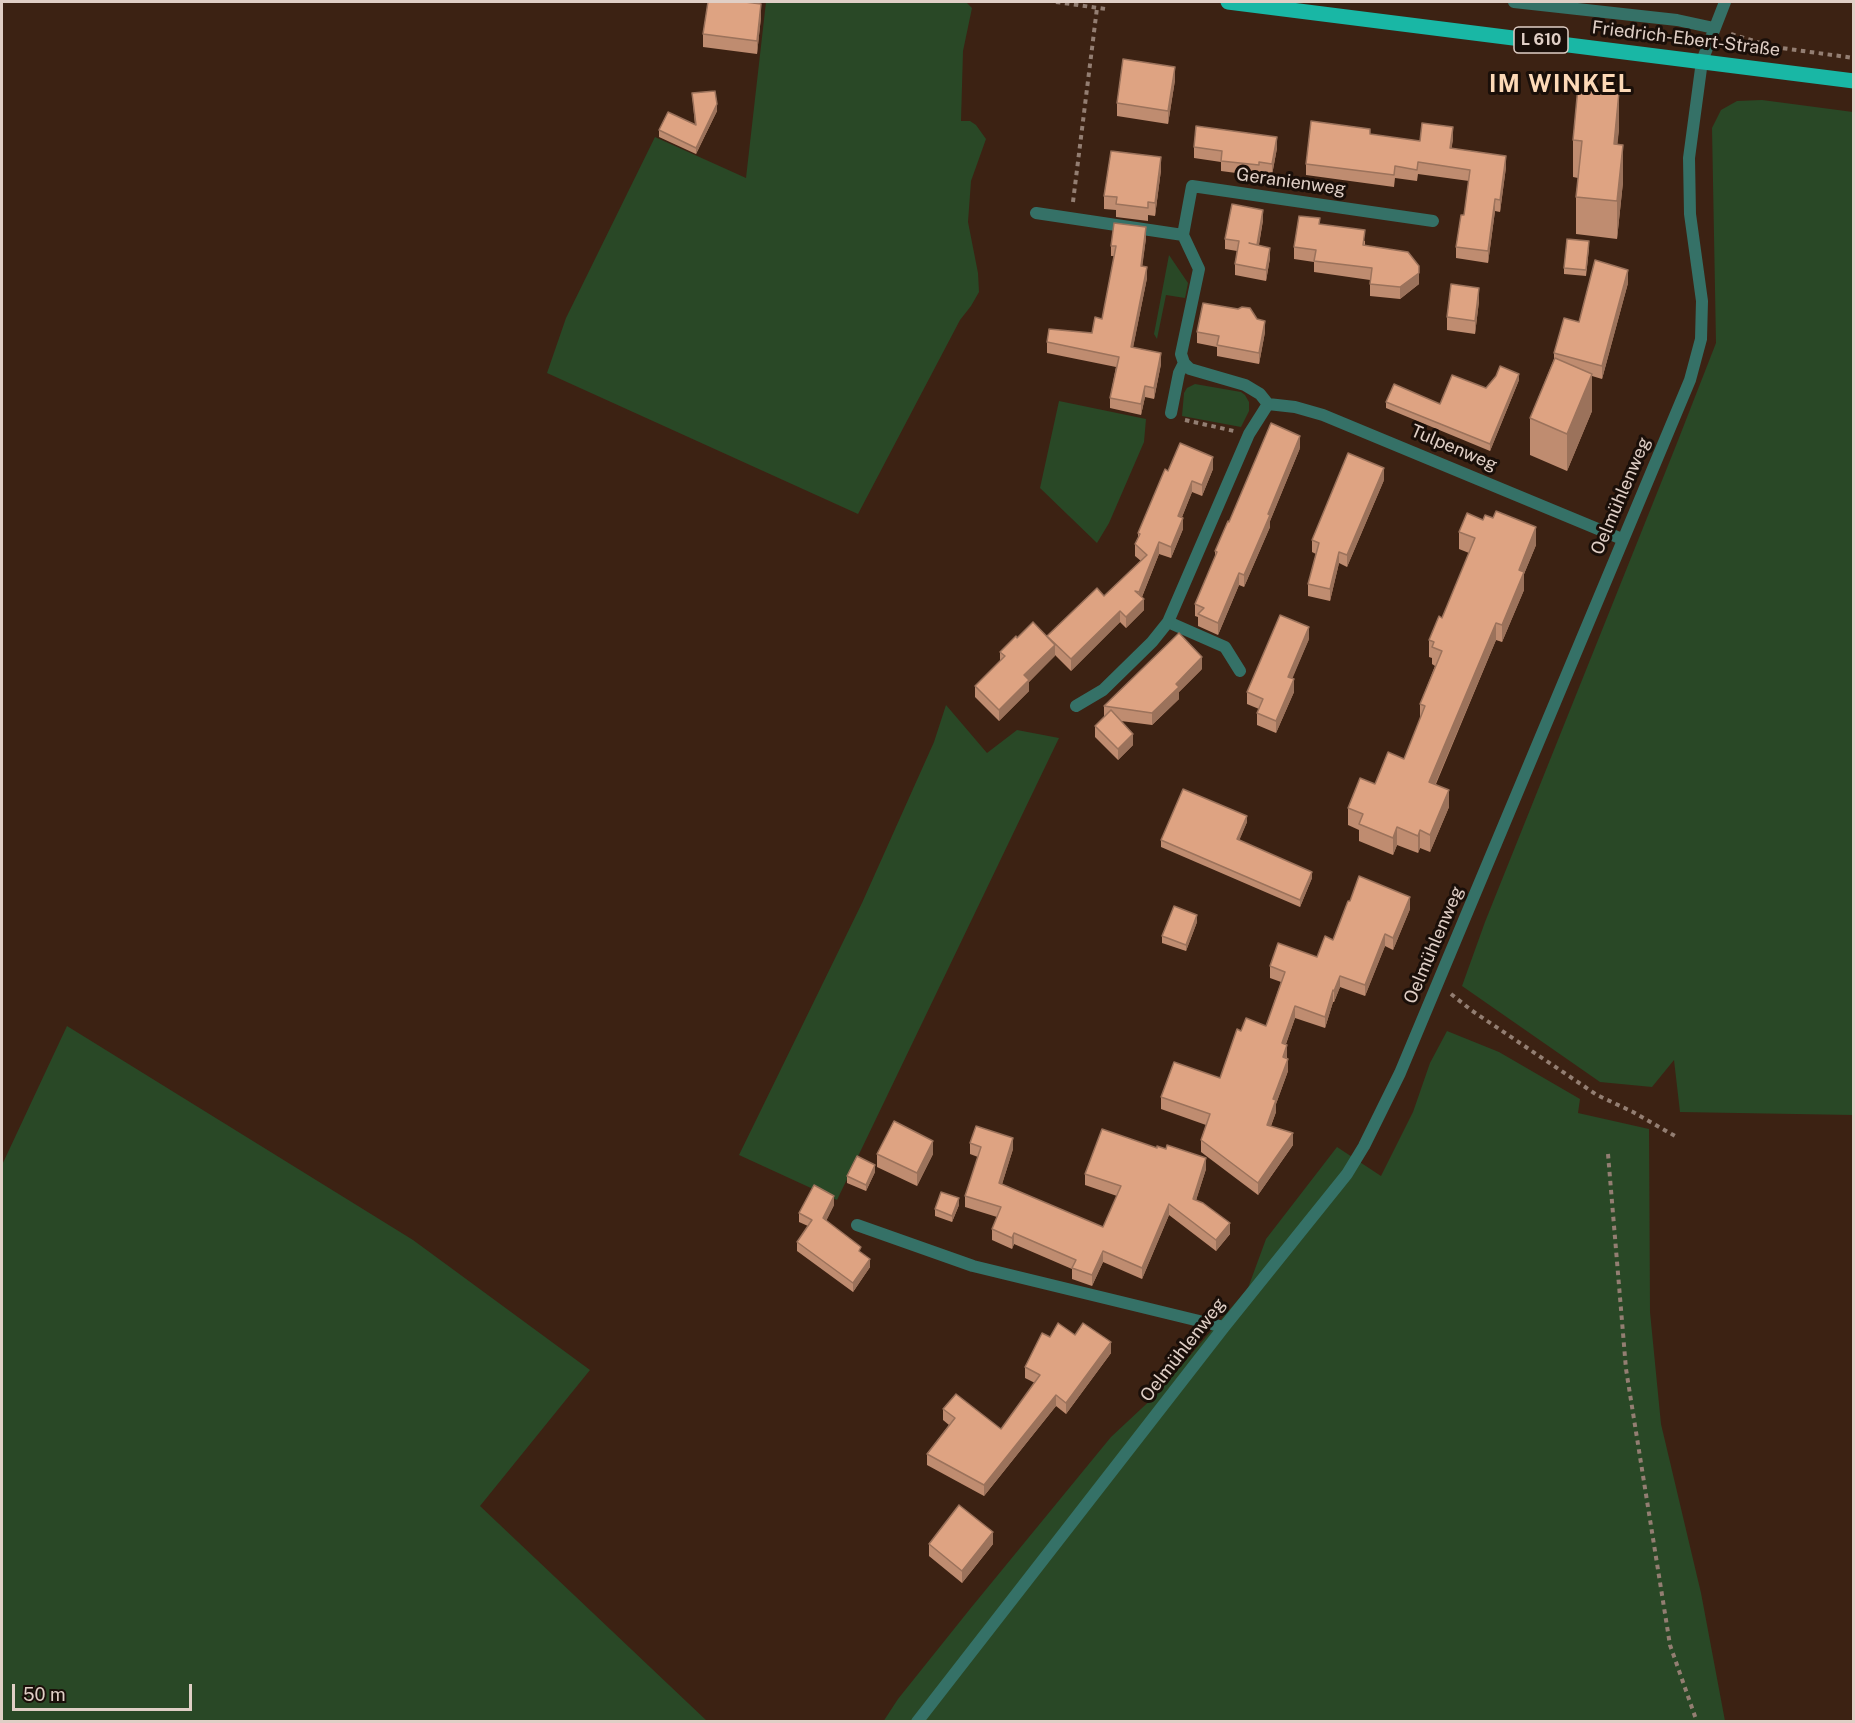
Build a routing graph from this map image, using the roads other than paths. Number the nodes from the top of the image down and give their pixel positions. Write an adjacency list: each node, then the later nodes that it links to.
1 (1228, 2): 5 (main road, Friedrich-Ebert-Straße / L 610)
2 (1514, 2): 4 (street, Friedrich-Ebert-Straße)
3 (1725, 2): 4 (street, Oelmühlenweg)
4 (1714, 28): 5 (street, Oelmühlenweg)
5 (1702, 61): 6 (main road, Friedrich-Ebert-Straße / L 610); 13 (street, Oelmühlenweg)
6 (1854, 81)
7 (1036, 213): 9 (street)
8 (1433, 221): 9 (street, Geranienweg)
9 (1183, 235): 10 (street)
10 (1182, 359): 11 (street); 12 (street)
11 (1268, 404): 13 (street, Tulpenweg); 14 (street)
12 (1171, 413)
13 (1622, 539): 18 (street, Oelmühlenweg)
14 (1168, 622): 15 (street); 16 (street)
15 (1240, 671)
16 (1076, 706)
17 (857, 1225): 18 (street)
18 (1224, 1327): 19 (street, Oelmühlenweg)
19 (917, 1722)

